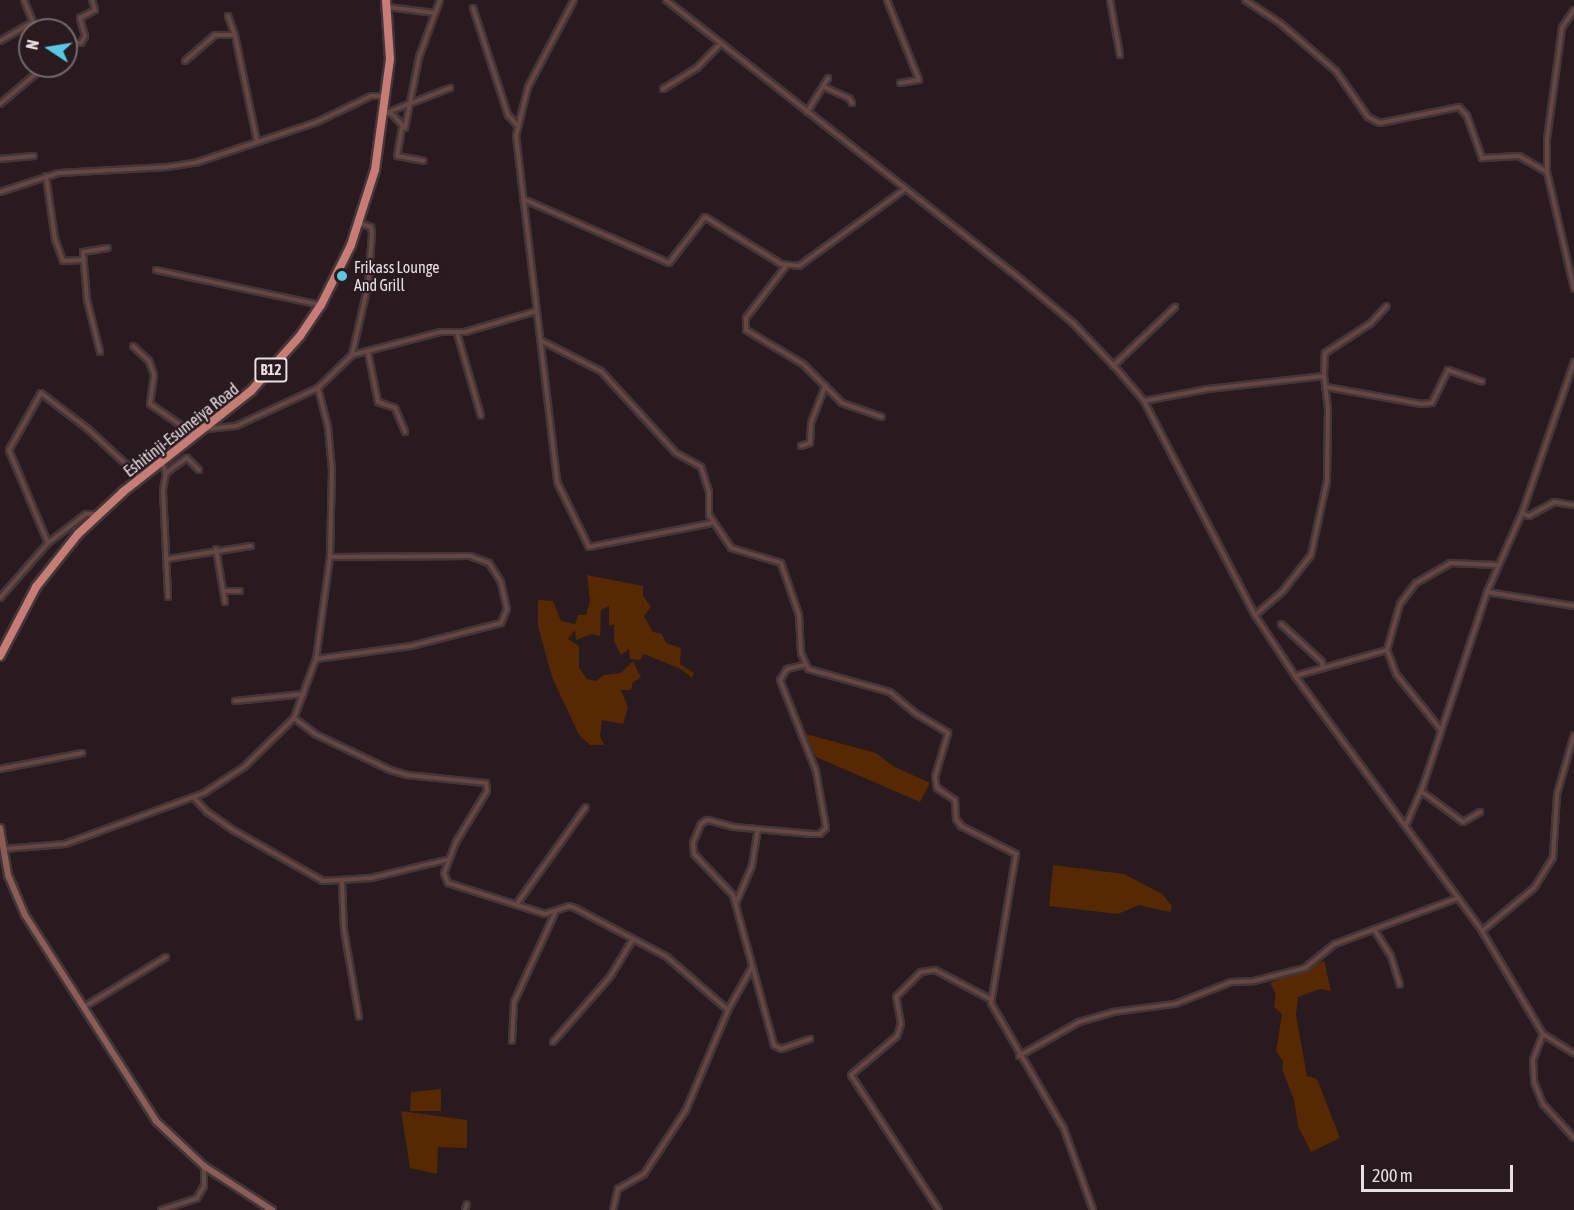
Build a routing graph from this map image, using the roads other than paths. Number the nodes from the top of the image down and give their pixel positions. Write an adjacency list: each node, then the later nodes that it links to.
1 (24, 0): 14 (street)
2 (93, 0): 18 (street)
3 (440, 0): 12 (street)
4 (574, 0): 34 (street)
5 (666, 0): 19 (street)
6 (887, 0): 24 (street)
7 (1110, 0): 20 (street)
8 (1245, 0): 40 (street)
9 (386, 4): 12 (street); 28 (highway, Eshitinji-Esumeiya Road / B12)
10 (473, 8): 34 (street)
11 (1574, 10): 40 (street)
12 (435, 13): 29 (street)
13 (228, 16): 16 (street)
14 (30, 18)
15 (18, 30): 17 (street)
16 (235, 34): 21 (street); 36 (street)
17 (0, 41)
18 (78, 43)
19 (721, 43): 27 (street); 32 (street)
20 (1120, 55)
21 (185, 61)
22 (31, 78): 31 (street)
23 (828, 78): 25 (street)
24 (900, 84)
25 (824, 87): 30 (street); 32 (street)
26 (450, 88): 29 (street)
27 (663, 89)
28 (387, 95): 33 (highway, Eshitinji-Esumeiya Road / B12); 36 (street)
29 (410, 100): 33 (street); 35 (street)
30 (852, 103)
31 (0, 104)
32 (807, 112): 42 (street)
33 (386, 113): 35 (street); 45 (highway, Eshitinji-Esumeiya Road / B12)
34 (517, 126): 44 (street)
35 (402, 128): 39 (street)
36 (257, 141): 41 (street)
37 (34, 156): 38 (street)
38 (0, 159)
39 (424, 160)
40 (1547, 172): 50 (street)
41 (46, 176): 43 (street); 47 (street)
42 (905, 189): 48 (street); 62 (street)
43 (0, 192)
44 (522, 198): 48 (street); 54 (street)
45 (359, 223): 51 (highway, Eshitinji-Esumeiya Road / B12); 60 (street)
46 (108, 248): 47 (street)
47 (83, 260): 58 (street)
48 (786, 266): 65 (street)
49 (156, 270): 51 (street)
50 (1574, 289)
51 (321, 305): 71 (highway, Eshitinji-Esumeiya Road / B12)
52 (1387, 306): 63 (street)
53 (1175, 308): 62 (street)
54 (537, 311): 55 (street); 56 (street)
55 (458, 333): 59 (street); 69 (street)
56 (542, 341): 82 (street); 82 (street)
57 (133, 346): 73 (street)
58 (100, 352)
59 (368, 352): 60 (street); 72 (street)
60 (352, 355): 67 (street)
61 (1574, 362): 80 (street)
62 (1113, 366): 68 (street)
63 (1324, 376): 66 (street); 68 (street)
64 (1482, 382): 66 (street)
65 (825, 386): 70 (street); 74 (street)
66 (1326, 387): 96 (street)
67 (318, 388): 71 (street); 86 (street)
68 (1144, 401): 96 (street)
69 (481, 416)
70 (882, 417)
71 (206, 429): 73 (highway, Eshitinji-Esumeiya Road / B12)
72 (405, 432)
73 (196, 436): 75 (highway, Eshitinji-Esumeiya Road / B12)
74 (801, 446)
75 (162, 462): 77 (street); 78 (highway, Eshitinji-Esumeiya Road / B12)
76 (199, 470): 77 (street)
77 (166, 473): 87 (street)
78 (141, 478): 81 (highway, Eshitinji-Esumeiya Road / B12); 83 (street)
79 (1574, 505): 80 (street)
80 (1522, 513): 88 (street)
81 (98, 514): 83 (street); 99 (highway, Eshitinji-Esumeiya Road / B12)
82 (712, 523): 101 (street)
83 (48, 543): 93 (street)
84 (251, 546): 85 (street)
85 (216, 549): 87 (street); 89 (street)
86 (330, 557): 100 (street); 100 (street)
87 (167, 559): 92 (street)
88 (1497, 565): 91 (street); 98 (street)
89 (225, 591): 90 (street); 94 (street)
90 (240, 591)
91 (1487, 592): 95 (street); 107 (street)
92 (168, 597)
93 (0, 598)
94 (225, 602)
95 (1574, 606)
96 (1255, 615): 103 (street)
97 (1281, 624): 102 (street)
98 (1387, 650): 102 (street); 107 (street)
99 (0, 656)
100 (316, 660): 104 (street)
101 (804, 665): 117 (street); 131 (street)
102 (1323, 668): 103 (street)
103 (1295, 676): 115 (street)
104 (304, 694): 105 (street); 106 (street)
105 (235, 701)
106 (294, 718): 112 (street); 119 (street)
107 (1442, 730): 111 (street)
108 (1574, 735): 126 (street)
109 (82, 753): 110 (street)
110 (0, 769)
111 (1421, 791): 114 (street); 115 (street)
112 (195, 798): 118 (street); 120 (street)
113 (586, 807): 123 (street)
114 (1480, 812)
115 (1406, 825): 121 (street)
116 (0, 828): 118 (street)
117 (758, 829): 122 (street); 122 (street)
118 (3, 849): 132 (street)
119 (450, 859): 120 (street); 123 (street)
120 (342, 883): 134 (street)
121 (1458, 898): 125 (street); 126 (street)
122 (736, 903): 129 (street)
123 (516, 905): 124 (street)
124 (555, 913): 127 (street); 137 (street)
125 (1374, 929): 130 (street); 140 (street)
126 (1482, 931): 135 (street)
127 (633, 939): 133 (street); 138 (street)
128 (165, 957): 132 (street)
129 (752, 966): 133 (street); 136 (street)
130 (1400, 985)
131 (990, 999): 140 (street); 148 (street)
132 (84, 1007): 142 (street)
133 (728, 1010): 147 (street)
134 (359, 1017)
135 (1543, 1034): 139 (street); 141 (street)
136 (810, 1039)
137 (512, 1041)
138 (553, 1042)
139 (1574, 1053)
140 (1019, 1056): 149 (street)
141 (1574, 1138)
142 (204, 1166): 144 (street); 145 (street)
143 (467, 1204): 146 (street)
144 (161, 1210)
145 (272, 1210)
146 (465, 1210)
147 (613, 1210)
148 (939, 1210)
149 (1093, 1210)

